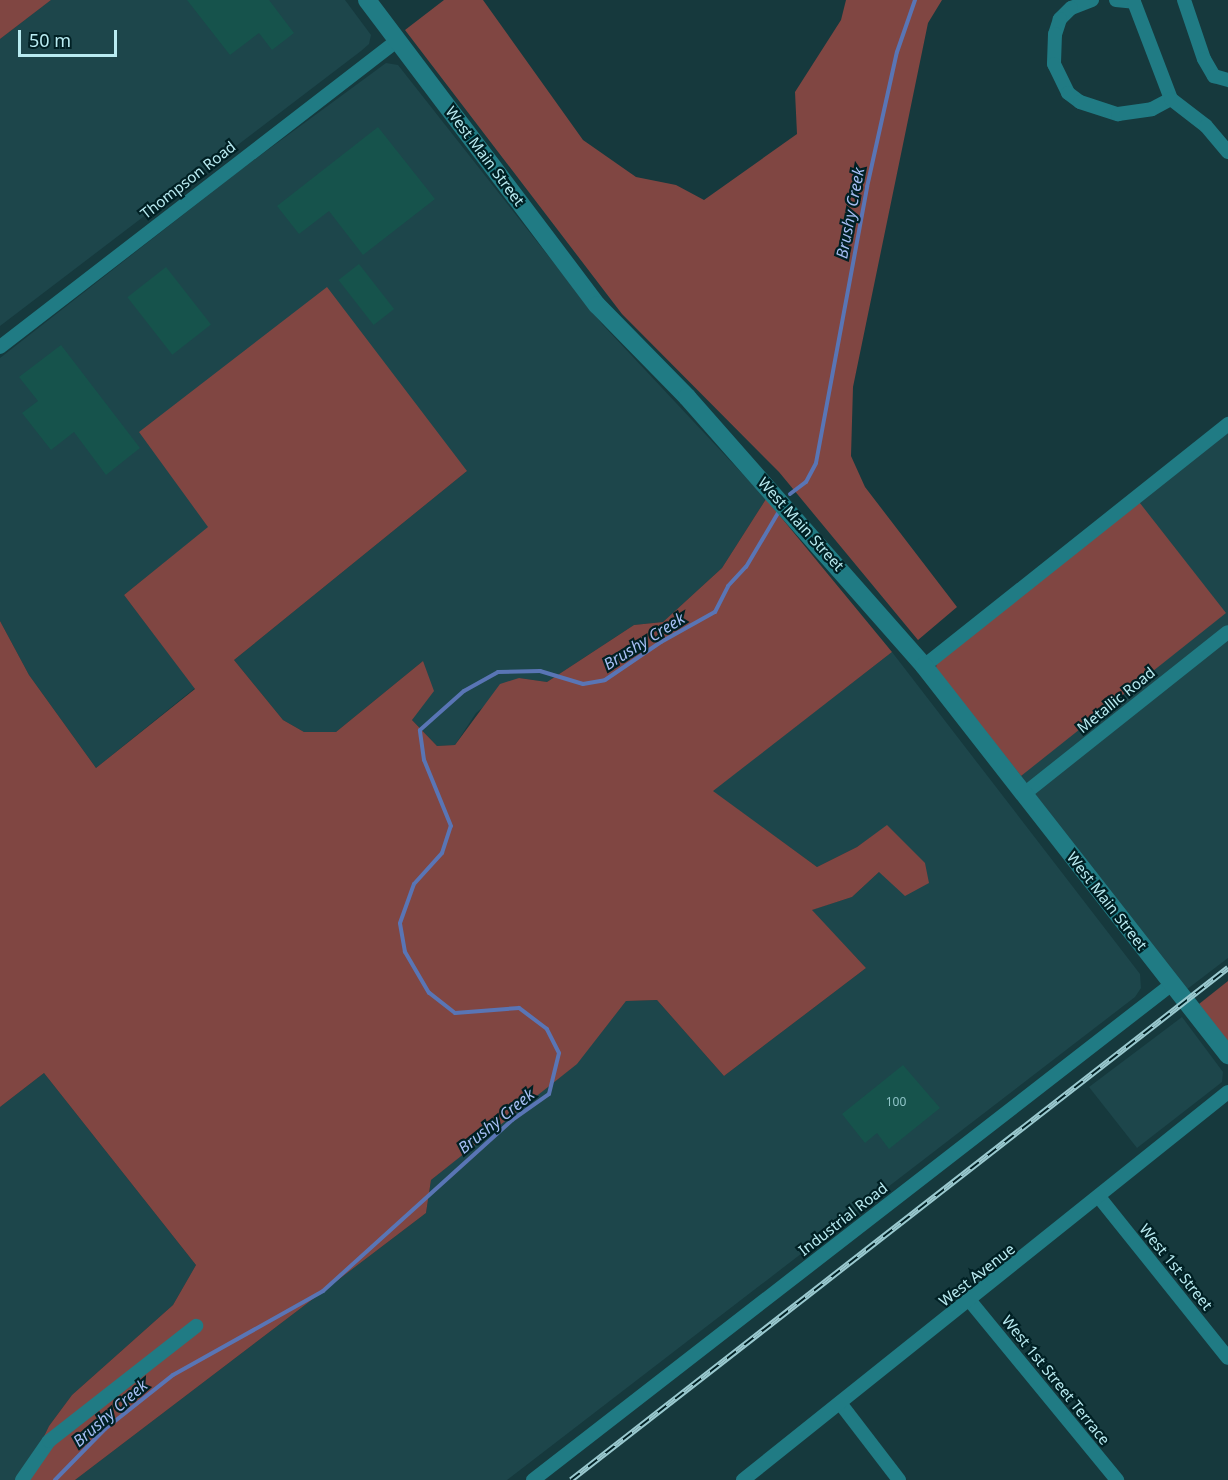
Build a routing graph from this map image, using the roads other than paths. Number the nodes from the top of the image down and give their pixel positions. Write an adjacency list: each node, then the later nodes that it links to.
1 (367, 0): 5 (main road, West Main Street)
2 (1092, 0): 7 (street)
3 (1116, 0): 7 (street)
4 (1184, 0): 6 (street)
5 (398, 40): 9 (street, Thompson Road); 12 (main road, West Main Street)
6 (1228, 80)
7 (1171, 99): 8 (street)
8 (1228, 152)
9 (0, 347)
10 (1228, 424): 12 (street)
11 (1228, 632): 13 (street, Metallic Road)
12 (924, 666): 13 (main road, West Main Street)
13 (1024, 794): 14 (main road, West Main Street)
14 (1172, 984): 15 (main road, West Main Street); 23 (street, Industrial Road)
15 (1228, 1055)
16 (1228, 1092): 17 (street, West Avenue)
17 (1099, 1197): 18 (street, West Avenue); 20 (street, West 1st Street)
18 (970, 1301): 21 (street, West Avenue); 26 (street, West 1st Street Terrace)
19 (196, 1326): 22 (street)
20 (1228, 1358)
21 (840, 1403): 24 (street, West Avenue); 25 (street)
22 (22, 1480)
23 (533, 1480)
24 (743, 1480)
25 (899, 1480)
26 (1117, 1480)

